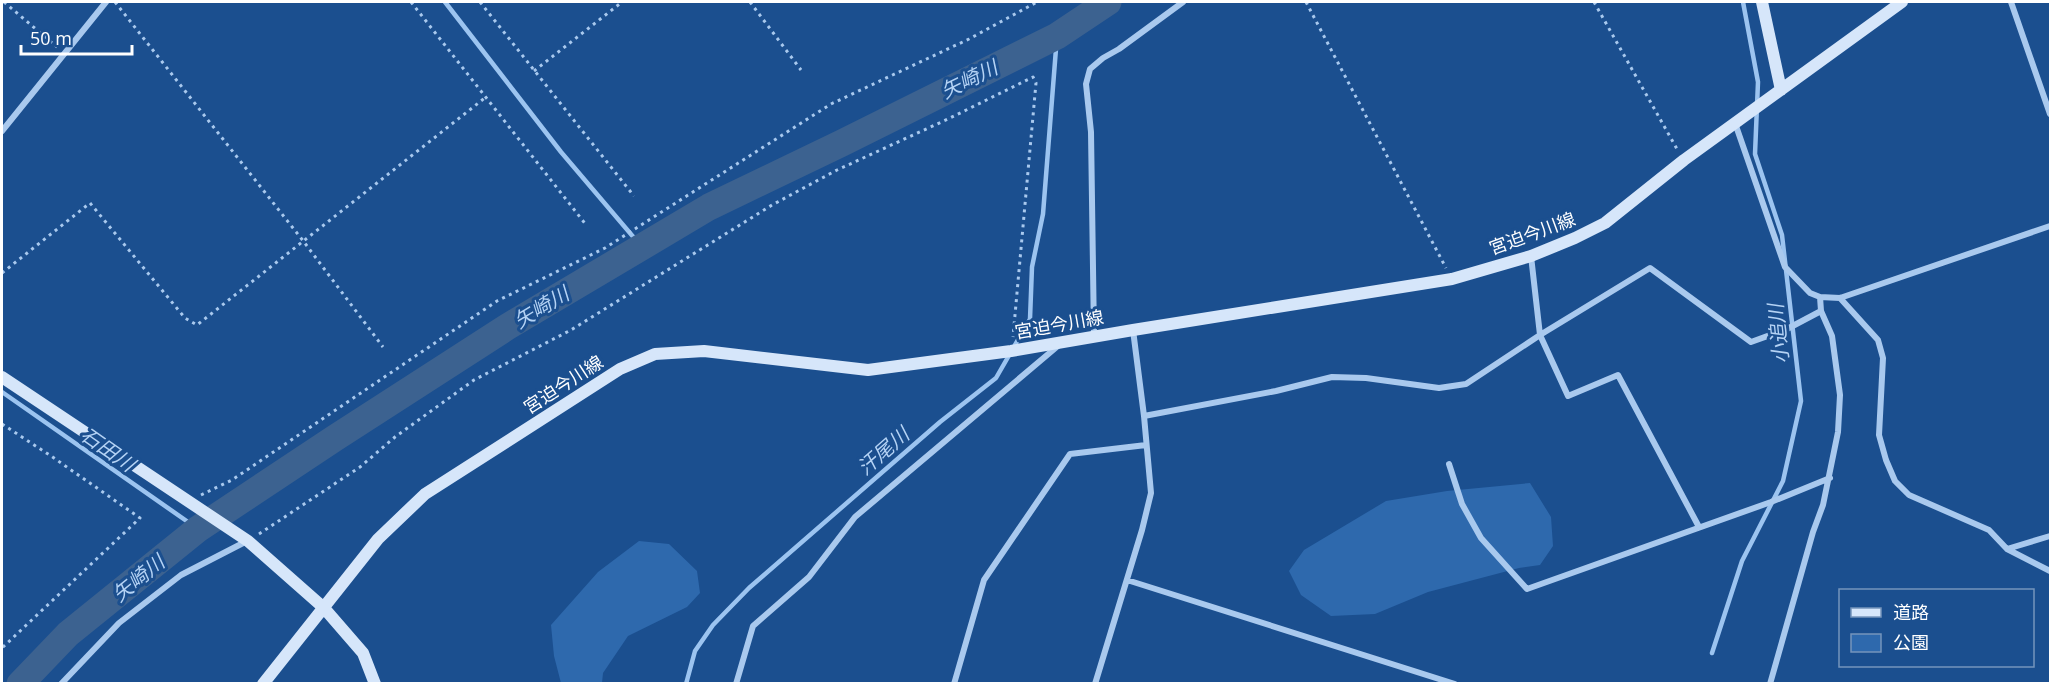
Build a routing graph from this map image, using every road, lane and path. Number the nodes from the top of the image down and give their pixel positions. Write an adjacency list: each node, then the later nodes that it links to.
1 (4, 2): 15 (path)
2 (106, 2): 15 (street)
3 (115, 2): 27 (path)
4 (411, 2): 19 (path)
5 (480, 2): 17 (path)
6 (621, 2): 17 (path)
7 (750, 2): 16 (path)
8 (1037, 2): 46 (path)
9 (1184, 2): 35 (street)
10 (1306, 2): 30 (path)
11 (1594, 2): 23 (path)
12 (1762, 2): 18 (main road)
13 (1902, 2): 18 (main road, 宮迫今川線)
14 (2011, 2): 20 (street)
15 (64, 54): 22 (street)
16 (801, 70)
17 (534, 71): 24 (path)
18 (1781, 90): 21 (main road, 宮迫今川線)
19 (486, 97): 25 (path); 27 (path)
20 (2050, 114)
21 (1735, 123): 23 (main road, 宮迫今川線); 31 (street)
22 (2, 131)
23 (1684, 160): 28 (main road, 宮迫今川線)
24 (634, 196)
25 (587, 226)
26 (2050, 226): 32 (street)
27 (304, 242): 29 (path); 38 (path)
28 (1532, 256): 30 (main road, 宮迫今川線); 36 (street)
29 (2, 273)
30 (1452, 279): 34 (main road, 宮迫今川線)
31 (1820, 297): 32 (street); 33 (street)
32 (1840, 298): 50 (street)
33 (1821, 311): 36 (street); 45 (street)
34 (1133, 330): 35 (main road, 宮迫今川線); 41 (street)
35 (1094, 336): 37 (main road, 宮迫今川線)
36 (1540, 336): 41 (street); 47 (street)
37 (1063, 342): 39 (main road, 宮迫今川線); 58 (street)
38 (383, 346)
39 (1011, 351): 49 (path); 53 (main road, 宮迫今川線)
40 (2, 377): 46 (main road)
41 (1144, 416): 43 (street)
42 (2, 424): 54 (path)
43 (1146, 445): 52 (street); 59 (street)
44 (1449, 464): 47 (street)
45 (1830, 478): 47 (street); 62 (street)
46 (190, 501): 49 (main road)
47 (1699, 527)
48 (2050, 536): 50 (street)
49 (248, 541): 53 (main road); 55 (street)
50 (2007, 549): 51 (street)
51 (2050, 571)
52 (1126, 580): 60 (street); 61 (street)
53 (324, 608): 56 (main road, 宮迫今川線); 57 (main road)
54 (2, 648)
55 (61, 684)
56 (263, 684)
57 (375, 684)
58 (736, 684)
59 (954, 684)
60 (1095, 684)
61 (1455, 684)
62 (1770, 684)

